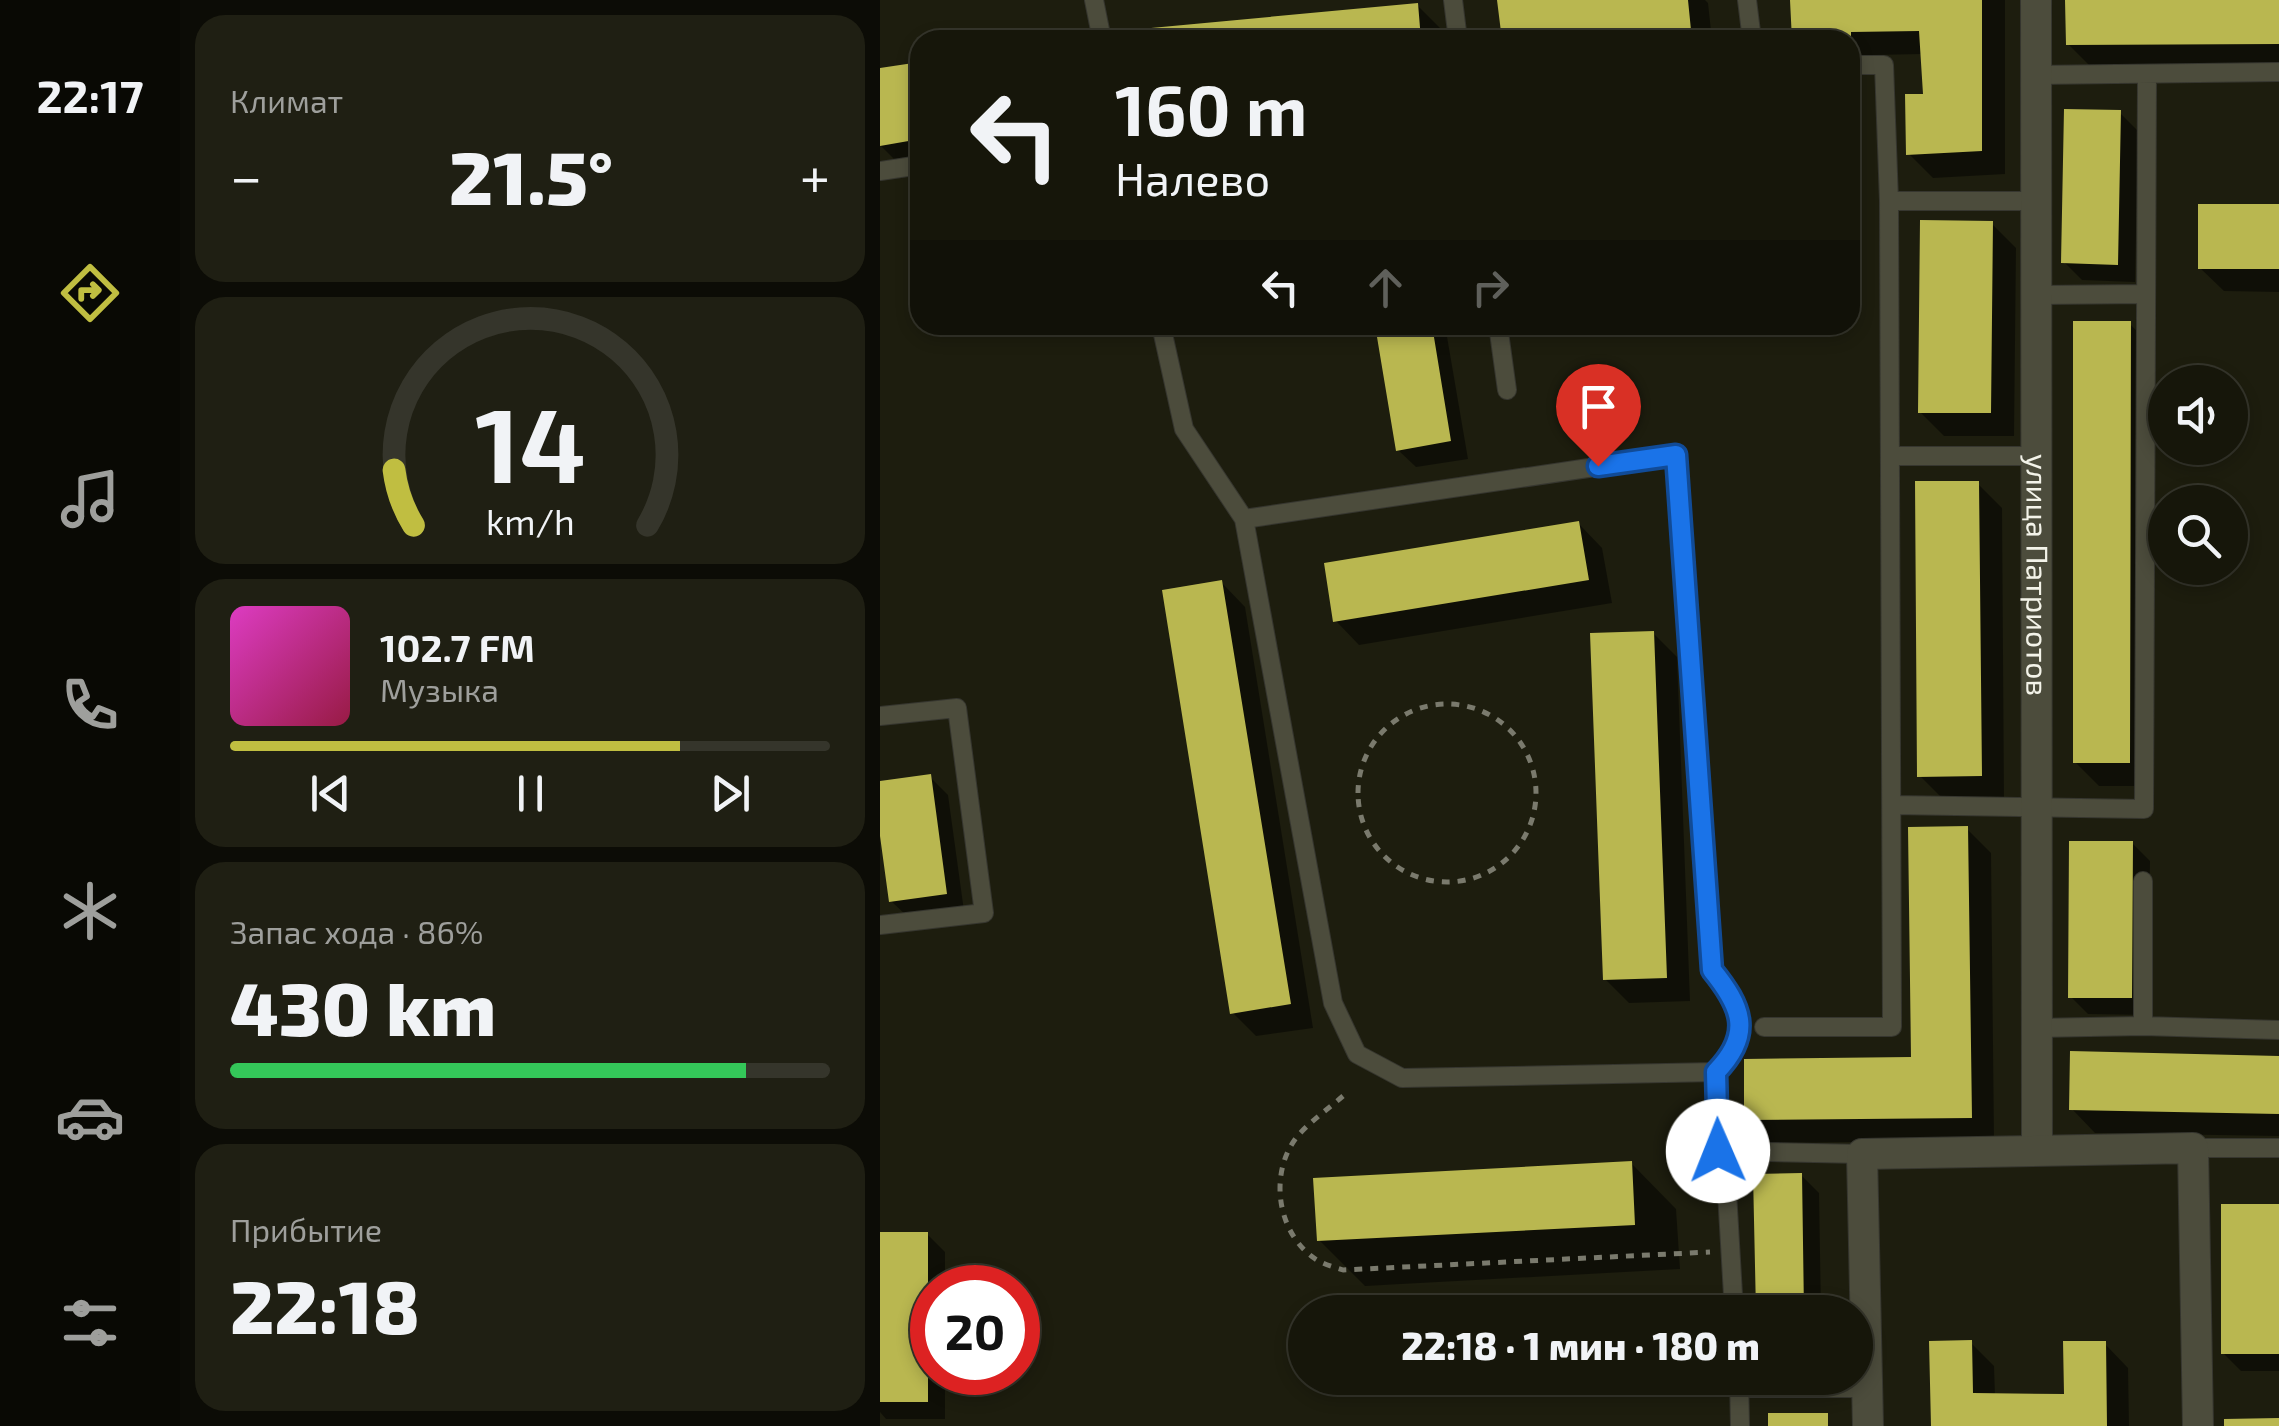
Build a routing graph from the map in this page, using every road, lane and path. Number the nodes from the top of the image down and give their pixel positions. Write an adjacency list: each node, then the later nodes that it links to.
1 (1094, 0): 5 (lane)
2 (1454, 0): 6 (lane)
3 (1747, 0): 7 (lane)
4 (2036, 0): 11 (street, улица Патриотов)
5 (1100, 30)
6 (1457, 30)
7 (1751, 30)
8 (1860, 65): 14 (lane)
9 (2279, 72): 10 (lane)
10 (2147, 74): 11 (lane); 17 (lane)
11 (2036, 75): 15 (street, улица Патриотов)
12 (910, 167): 13 (lane)
13 (880, 171)
14 (1889, 201): 15 (lane); 21 (lane)
15 (2036, 201): 16 (street, улица Патриотов)
16 (2036, 294): 17 (lane); 22 (street, улица Патриотов)
17 (2146, 294): 26 (lane)
18 (1164, 335): 23 (lane)
19 (1499, 335): 20 (lane)
20 (1507, 390)
21 (1891, 456): 22 (lane); 25 (lane)
22 (2036, 456): 26 (street, улица Патриотов)
23 (1244, 519): 34 (lane); 34 (lane)
24 (880, 716): 29 (lane)
25 (1893, 805): 26 (lane); 31 (lane)
26 (2036, 810): 32 (street, улица Патриотов)
27 (1392, 864): 27 (path)
28 (2143, 882): 30 (lane)
29 (880, 925)
30 (2143, 1026): 32 (lane); 33 (lane)
31 (1764, 1028)
32 (2036, 1028): 38 (street, улица Патриотов)
33 (2279, 1030)
34 (1716, 1072): 39 (lane)
35 (1343, 1096): 41 (path)
36 (2193, 1148): 37 (lane); 38 (street); 48 (street)
37 (2279, 1148)
38 (2036, 1149): 39 (street)
39 (1862, 1154): 43 (street)
40 (1727, 1192): 41 (lane)
41 (1728, 1252): 42 (lane)
42 (1732, 1295)
43 (1866, 1295)
44 (1740, 1395): 46 (lane)
45 (1868, 1395): 47 (street)
46 (1740, 1426)
47 (1868, 1426)
48 (2198, 1426)

